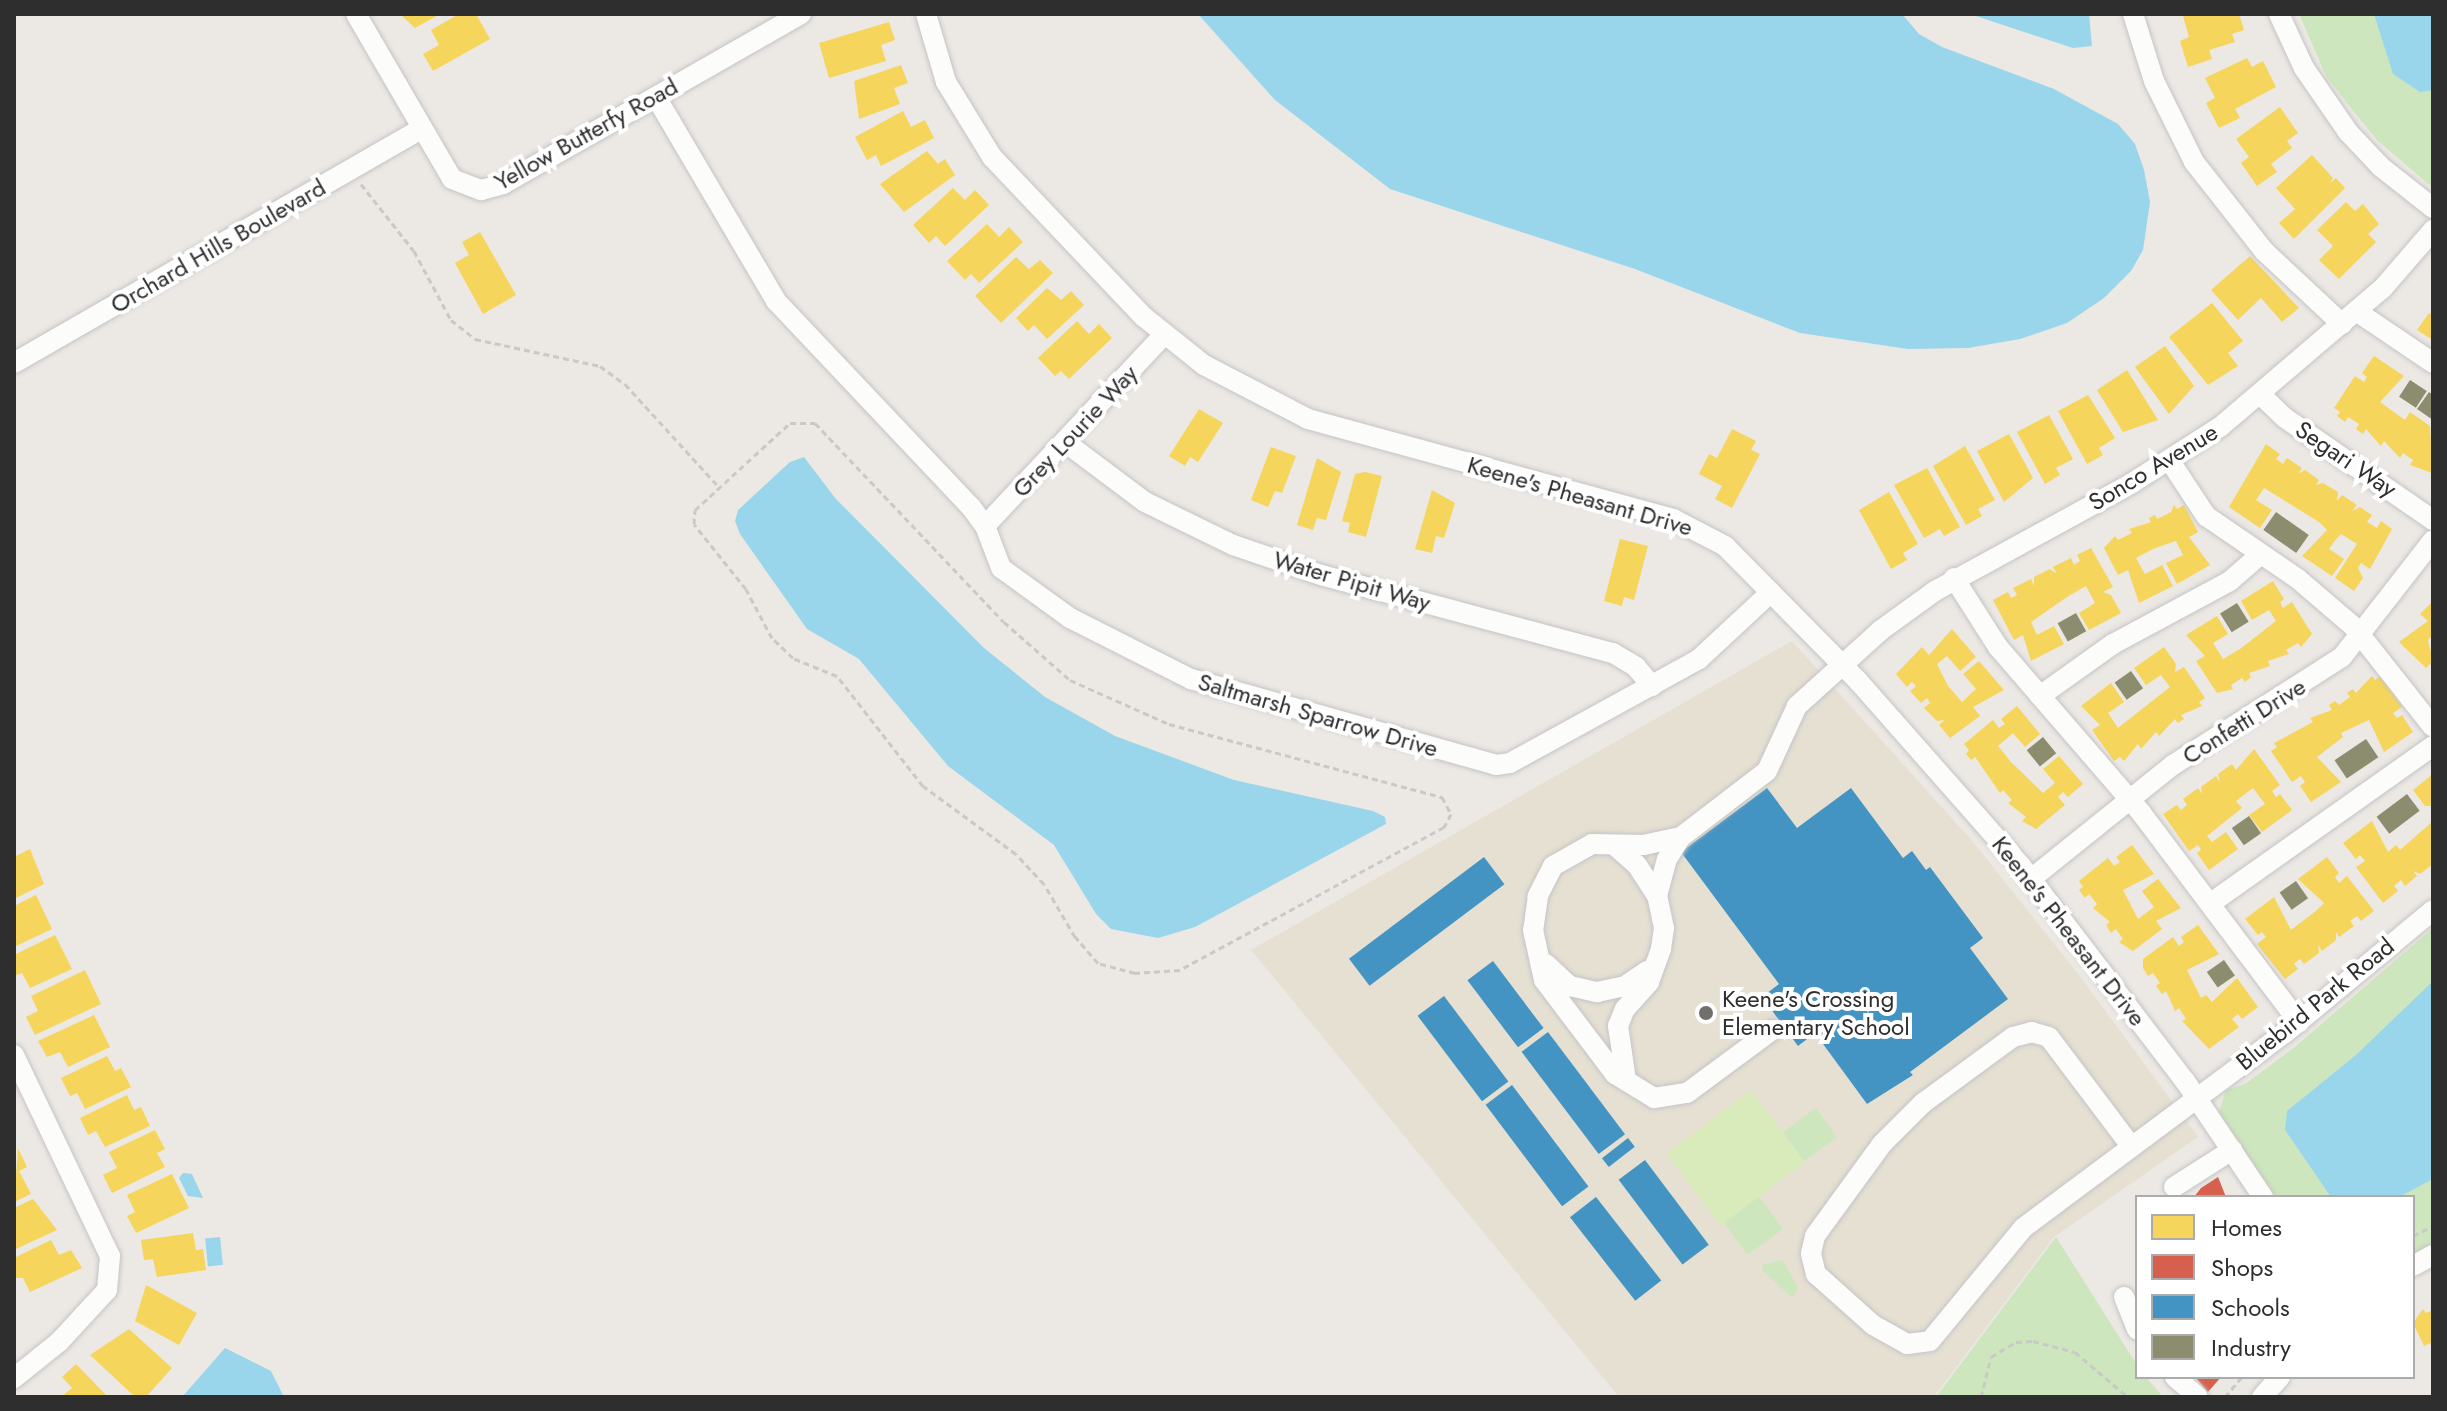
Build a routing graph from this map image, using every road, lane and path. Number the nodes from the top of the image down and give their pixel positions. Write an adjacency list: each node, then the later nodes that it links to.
1 (356, 14): 7 (street, Yellow Butterfy Road)
2 (801, 14): 6 (street, Yellow Butterfy Road)
3 (926, 14): 12 (street, Keene's Pheasant Drive)
4 (2133, 14): 11 (street)
5 (2279, 14): 9 (street)
6 (656, 97): 7 (street, Yellow Butterfy Road); 20 (street, Saltmarsh Sparrow Drive)
7 (421, 129): 13 (street, Orchard Hills Boulevard)
8 (361, 183): 18 (path)
9 (2433, 208)
10 (2433, 230): 11 (street, Sonco Avenue)
11 (2349, 317): 14 (street); 15 (street, Sonco Avenue)
12 (1164, 335): 16 (street, Grey Lourie Way); 24 (street, Keene's Pheasant Drive)
13 (14, 363)
14 (2433, 363)
15 (2261, 395): 17 (street, Sonco Avenue); 19 (street, Segari Way)
16 (1065, 442): 20 (street, Grey Lourie Way); 27 (street, Water Pipit Way)
17 (2170, 461): 22 (street); 23 (street, Sonco Avenue)
18 (720, 487): 18 (path)
19 (2433, 520)
20 (985, 526): 27 (street, Saltmarsh Sparrow Drive)
21 (2433, 540): 25 (street, Confetti Drive)
22 (2261, 554): 25 (street); 28 (street)
23 (1954, 578): 26 (street, Sonco Avenue); 28 (street)
24 (1771, 592): 26 (street, Keene's Pheasant Drive); 27 (street, Saltmarsh Sparrow Drive)
25 (2362, 636): 29 (street); 31 (street, Confetti Drive)
26 (1843, 665): 32 (street, Sonco Avenue); 34 (street, Keene's Pheasant Drive)
27 (1652, 686)
28 (2040, 696): 31 (street)
29 (2433, 727)
30 (2433, 746): 36 (street)
31 (2129, 798): 34 (street, Confetti Drive); 36 (street)
32 (1681, 837): 33 (street); 35 (street)
33 (1614, 845): 35 (street); 38 (street)
34 (2031, 879): 44 (street, Keene's Pheasant Drive)
35 (1657, 896): 39 (street)
36 (2211, 903): 40 (street)
37 (2433, 910): 40 (street, Bluebird Park Road)
38 (1539, 961): 39 (street); 43 (street)
39 (1652, 968): 43 (street)
40 (2299, 1022): 44 (street, Bluebird Park Road)
41 (1772, 1030): 43 (street)
42 (14, 1055): 55 (street)
43 (1626, 1080)
44 (2197, 1097): 45 (street, Bluebird Park Road); 46 (street, Keene's Pheasant Drive)
45 (2131, 1146): 45 (street, Bluebird Park Road)
46 (2232, 1150): 47 (street); 48 (street, Keene's Pheasant Drive)
47 (2174, 1187)
48 (2262, 1195)
49 (2433, 1226): 50 (path)
50 (2415, 1235)
51 (2433, 1255): 52 (street)
52 (2415, 1265)
53 (2124, 1297): 54 (street)
54 (2135, 1325)
55 (14, 1378)
56 (2177, 1379): 61 (street)
57 (2240, 1379): 62 (path)
58 (2278, 1379): 63 (street)
59 (1981, 1397): 60 (path)
60 (2128, 1397)
61 (2198, 1397)
62 (2225, 1397)
63 (2262, 1397)

